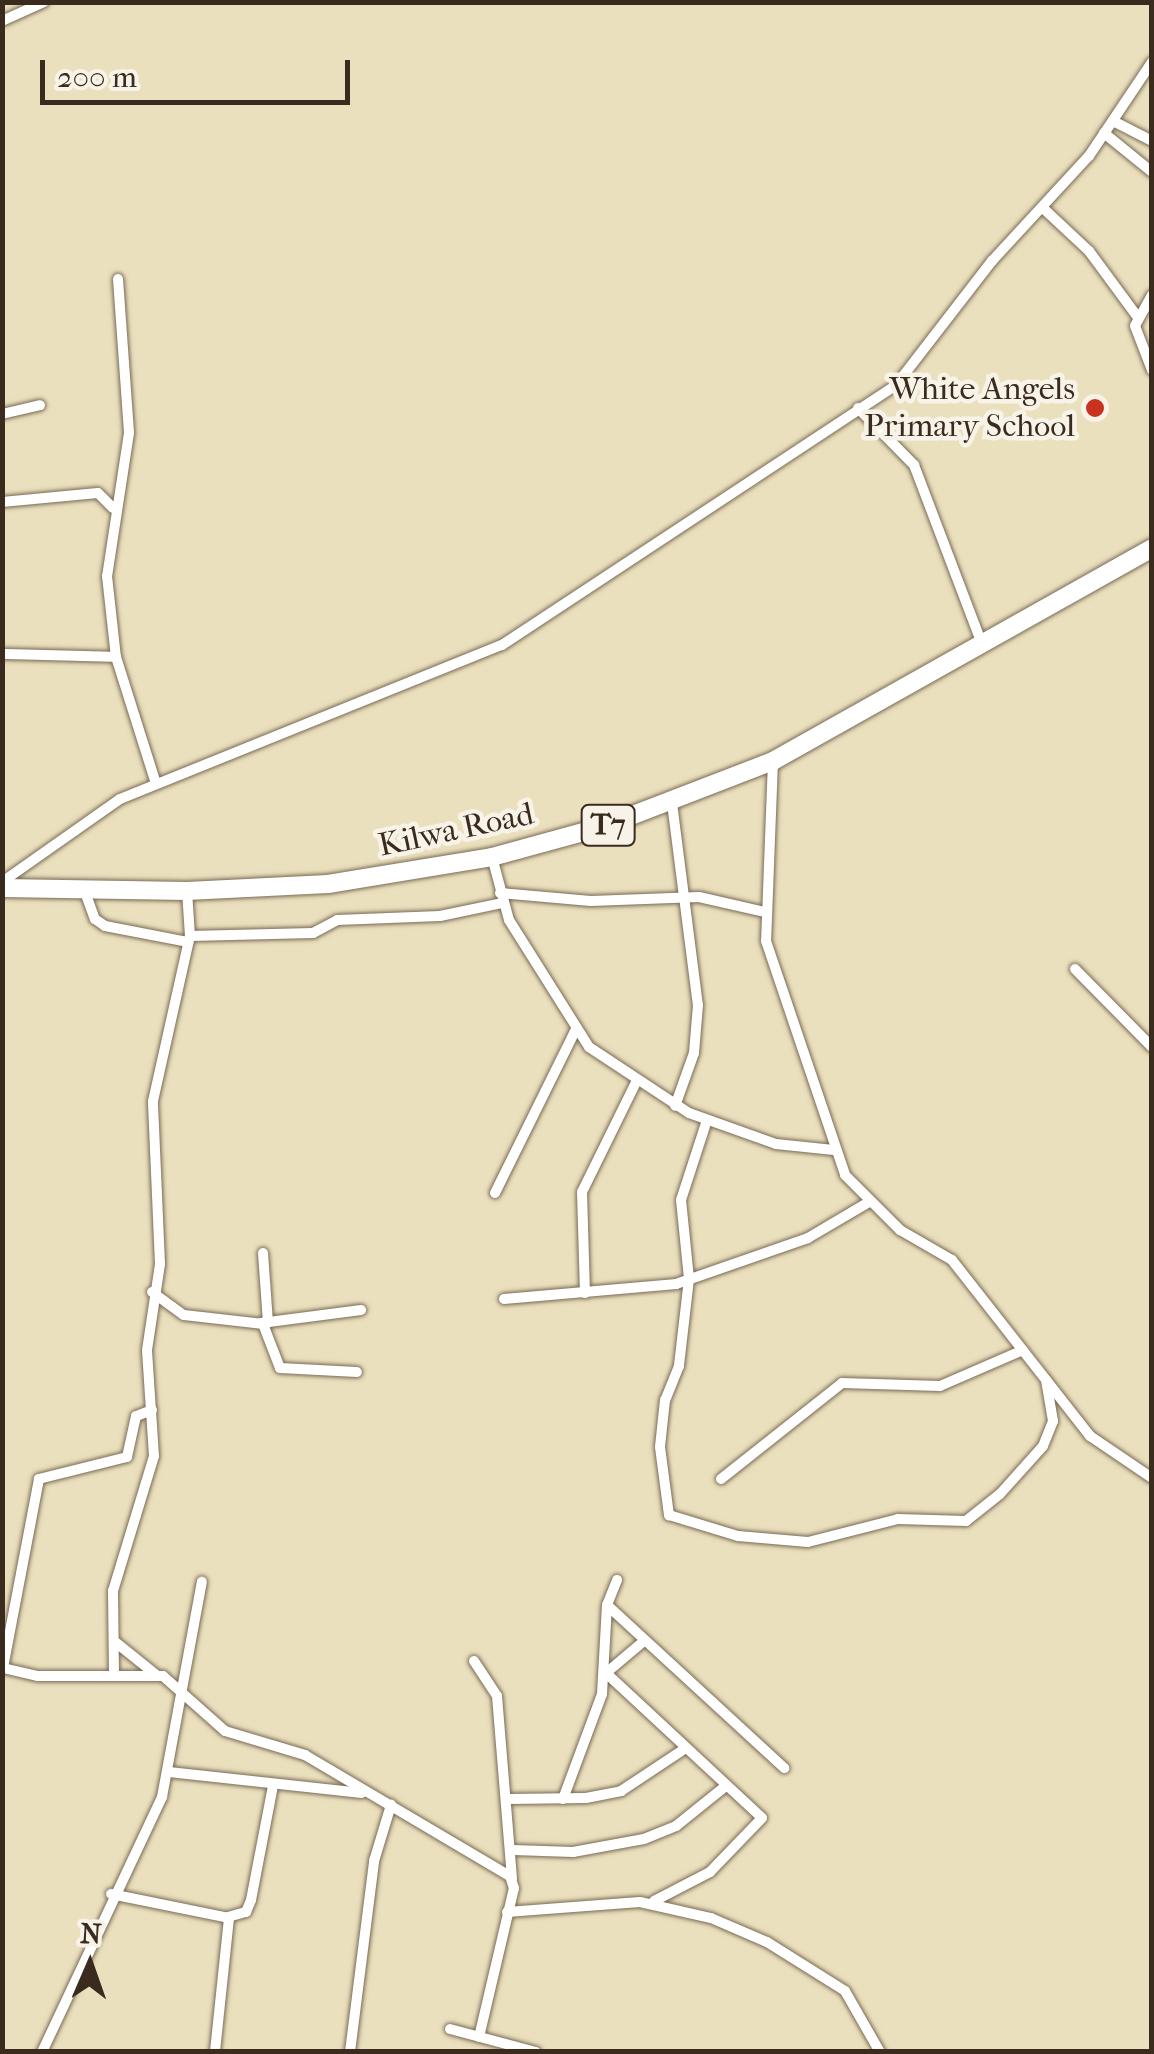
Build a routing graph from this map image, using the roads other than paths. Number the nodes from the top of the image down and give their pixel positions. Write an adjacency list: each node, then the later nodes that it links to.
1 (44, 2): 2 (street)
2 (2, 21)
3 (1152, 62): 4 (street)
4 (1113, 121): 5 (street); 6 (street)
5 (1104, 133): 7 (street); 8 (street)
6 (1152, 141)
7 (1152, 172)
8 (1044, 209): 11 (street); 14 (street)
9 (118, 279): 17 (street)
10 (1152, 295): 11 (street)
11 (1137, 316): 12 (street)
12 (1152, 370)
13 (40, 404): 15 (street)
14 (858, 408): 19 (street); 23 (street)
15 (2, 414)
16 (2, 502): 17 (street)
17 (113, 508): 21 (street)
18 (1152, 548): 19 (highway, Kilwa Road / T7)
19 (982, 646): 22 (highway, Kilwa Road / T7)
20 (2, 654): 21 (street)
21 (116, 656): 23 (street)
22 (773, 761): 24 (highway, Kilwa Road / T7); 31 (street)
23 (156, 784): 26 (street)
24 (672, 804): 25 (highway, Kilwa Road / T7); 30 (street)
25 (492, 857): 27 (highway, Kilwa Road / T7); 29 (street)
26 (2, 885): 28 (highway, Kilwa Road / T7)
27 (186, 891): 28 (highway, Kilwa Road / T7); 32 (street)
28 (85, 892): 32 (street)
29 (501, 898): 30 (street); 32 (street); 34 (street)
30 (680, 898): 31 (street); 37 (street)
31 (765, 912): 39 (street)
32 (189, 939): 44 (street)
33 (1075, 970): 35 (street)
34 (574, 1031): 36 (street); 40 (street)
35 (1152, 1047)
36 (636, 1080): 37 (street); 45 (street)
37 (675, 1106): 38 (street)
38 (707, 1120): 39 (street); 43 (street)
39 (834, 1150): 41 (street)
40 (494, 1193)
41 (869, 1202): 43 (street); 49 (street)
42 (262, 1254): 48 (street)
43 (689, 1278): 45 (street); 51 (street)
44 (152, 1292): 48 (street); 52 (street)
45 (585, 1292): 46 (street)
46 (504, 1298)
47 (361, 1310): 48 (street)
48 (264, 1323): 50 (street)
49 (1023, 1350): 51 (street); 53 (street)
50 (357, 1372)
51 (1046, 1380): 54 (street)
52 (152, 1410): 59 (street); 62 (street)
53 (721, 1478)
54 (1152, 1478)
55 (617, 1580): 57 (street)
56 (202, 1582): 64 (street)
57 (607, 1606): 58 (street); 61 (street)
58 (644, 1641): 61 (street); 66 (street)
59 (114, 1642): 62 (street); 63 (street)
60 (474, 1661): 71 (street)
61 (606, 1672): 65 (street); 72 (street)
62 (114, 1674): 63 (street)
63 (156, 1674): 64 (street)
64 (186, 1694): 67 (street); 70 (street)
65 (686, 1748): 68 (street); 72 (street)
66 (784, 1768)
67 (169, 1772): 69 (street); 76 (street)
68 (727, 1784): 74 (street); 77 (street)
69 (274, 1786): 70 (street); 79 (street)
70 (368, 1793): 73 (street)
71 (508, 1799): 72 (street); 74 (street)
72 (563, 1799)
73 (391, 1804): 75 (street); 84 (street)
74 (512, 1850): 75 (street)
75 (512, 1879): 78 (street)
76 (111, 1894): 79 (street); 82 (street)
77 (651, 1902): 78 (street); 86 (street)
78 (507, 1912): 81 (street)
79 (228, 1917): 83 (street)
80 (450, 2030): 81 (street)
81 (480, 2037): 85 (street)
82 (42, 2052)
83 (216, 2052)
84 (350, 2052)
85 (536, 2052)
86 (880, 2052)

